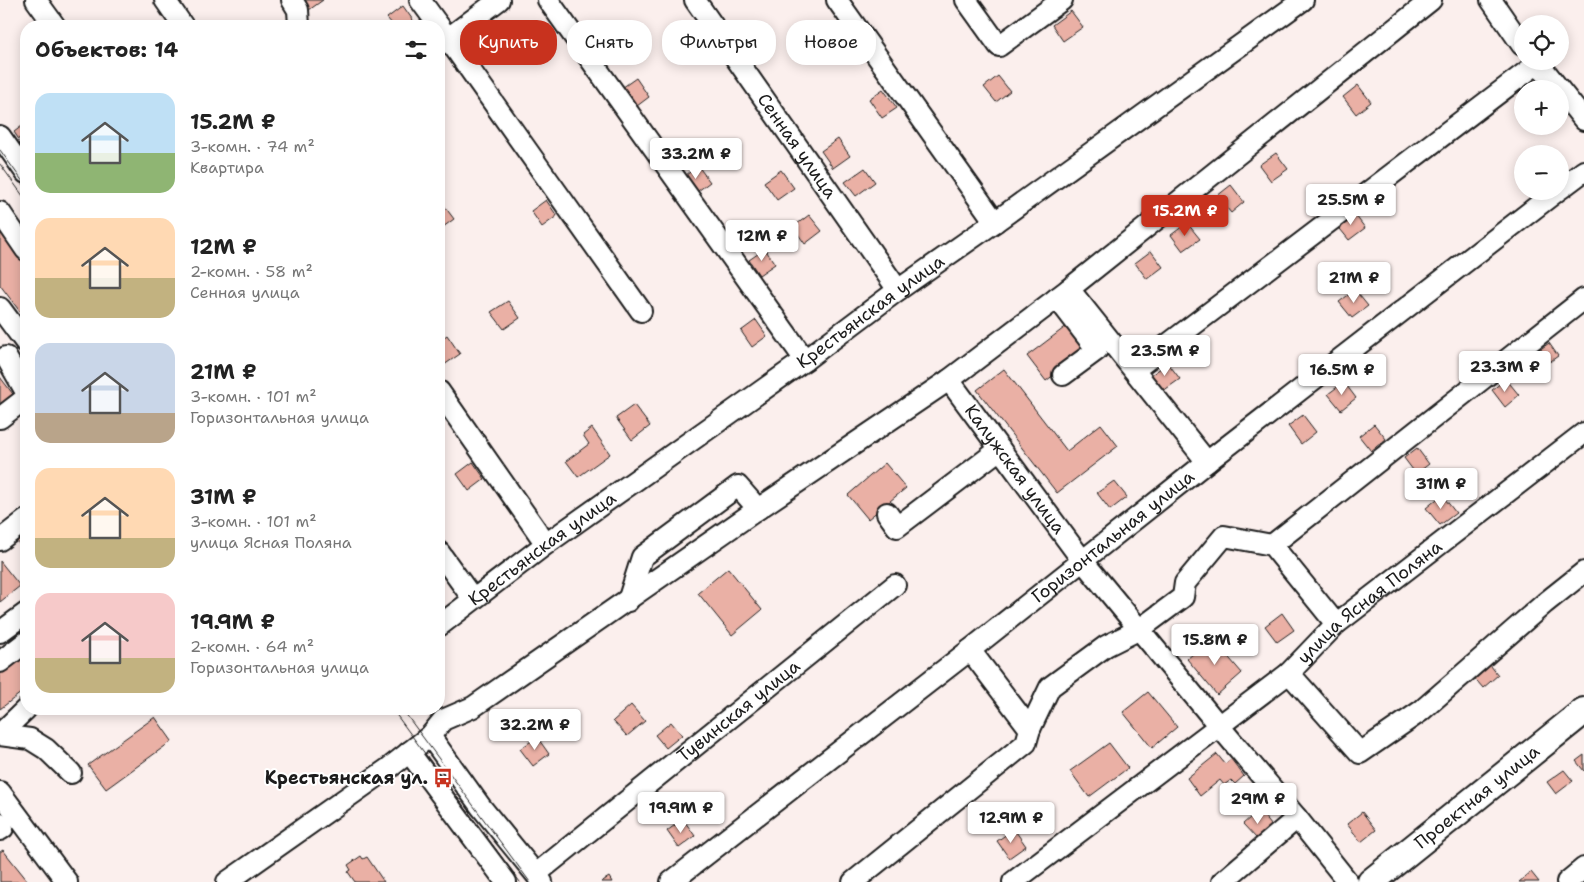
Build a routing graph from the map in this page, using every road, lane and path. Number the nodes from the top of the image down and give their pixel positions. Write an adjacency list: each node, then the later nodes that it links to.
1 (36, 0): 14 (street)
2 (165, 0): 15 (street)
3 (292, 0): 16 (street)
4 (420, 0): 17 (street)
5 (499, 0): 18 (street)
6 (548, 0): 42 (street)
7 (695, 0): 34 (street, Сенная улица)
8 (837, 0): 32 (street)
9 (966, 0): 10 (street)
10 (1062, 0)
11 (1303, 0): 32 (street, Крестьянская улица)
12 (1431, 0): 35 (street)
13 (1490, 0): 19 (street)
14 (51, 20)
15 (179, 20)
16 (299, 20)
17 (432, 20)
18 (445, 32)
19 (1514, 34)
20 (445, 40): 38 (street)
21 (1527, 70): 43 (street)
22 (1544, 70): 23 (street)
23 (1552, 80)
24 (1569, 101): 25 (street)
25 (1584, 120)
26 (0, 136): 27 (street)
27 (20, 164)
28 (1584, 171): 29 (street, Горизонтальная улица)
29 (1569, 182)
30 (1546, 200): 52 (street, Горизонтальная улица)
31 (0, 212): 33 (street)
32 (995, 222): 34 (street, Крестьянская улица)
33 (20, 241)
34 (898, 290): 42 (street, Крестьянская улица)
35 (1063, 293): 43 (street); 44 (street); 45 (street)
36 (1584, 299): 58 (street)
37 (0, 308): 39 (street)
38 (641, 310)
39 (20, 335)
40 (20, 347): 41 (street)
41 (3, 359): 46 (street)
42 (805, 360): 57 (street, Крестьянская улица)
43 (1134, 370): 52 (street)
44 (1063, 375)
45 (949, 380): 51 (street, Калужская улица); 53 (street)
46 (20, 383)
47 (445, 400): 57 (street)
48 (20, 403): 49 (street)
49 (0, 418)
50 (1584, 434): 67 (street, улица Ясная Поляна)
51 (1000, 449): 54 (street); 60 (street, Калужская улица)
52 (1207, 462): 60 (street, Горизонтальная улица)
53 (758, 509): 64 (street); 64 (street)
54 (887, 513)
55 (20, 525): 56 (street)
56 (0, 540)
57 (546, 544): 63 (street, Крестьянская улица)
58 (1272, 545): 67 (street); 68 (street)
59 (445, 560): 63 (street)
60 (1082, 560): 68 (street, Калужская улица); 71 (street, Горизонтальная улица)
61 (1584, 572): 73 (street)
62 (895, 585): 87 (street, Тувинская улица)
63 (473, 599): 66 (street, Крестьянская улица)
64 (628, 601): 76 (street)
65 (20, 617): 69 (street)
66 (445, 621)
67 (1336, 624): 73 (street, улица Ясная Поляна)
68 (1140, 629): 77 (street, Калужская улица); 78 (street)
69 (0, 632)
70 (20, 647): 72 (street)
71 (970, 650): 78 (street); 91 (street, Горизонтальная улица)
72 (0, 662)
73 (1289, 673): 77 (street, улица Ясная Поляна)
74 (1584, 711): 96 (main road, Проектная улица)
75 (20, 715): 79 (street)
76 (436, 722): 80 (street); 87 (street)
77 (1219, 726): 83 (street, Калужская улица); 93 (street, улица Ясная Поляна)
78 (1030, 729): 92 (street)
79 (0, 734): 81 (street)
80 (409, 752): 89 (street); 90 (street)
81 (70, 773)
82 (0, 792): 88 (street)
83 (1297, 818): 94 (street); 95 (street, Калужская улица)
84 (0, 823): 85 (street)
85 (0, 830)
86 (1584, 868): 97 (street)
87 (539, 878)
88 (67, 882)
89 (227, 882)
90 (506, 882)
91 (671, 882)
92 (853, 882)
93 (1013, 882)
94 (1222, 882)
95 (1348, 882)
96 (1371, 882)
97 (1567, 882)

